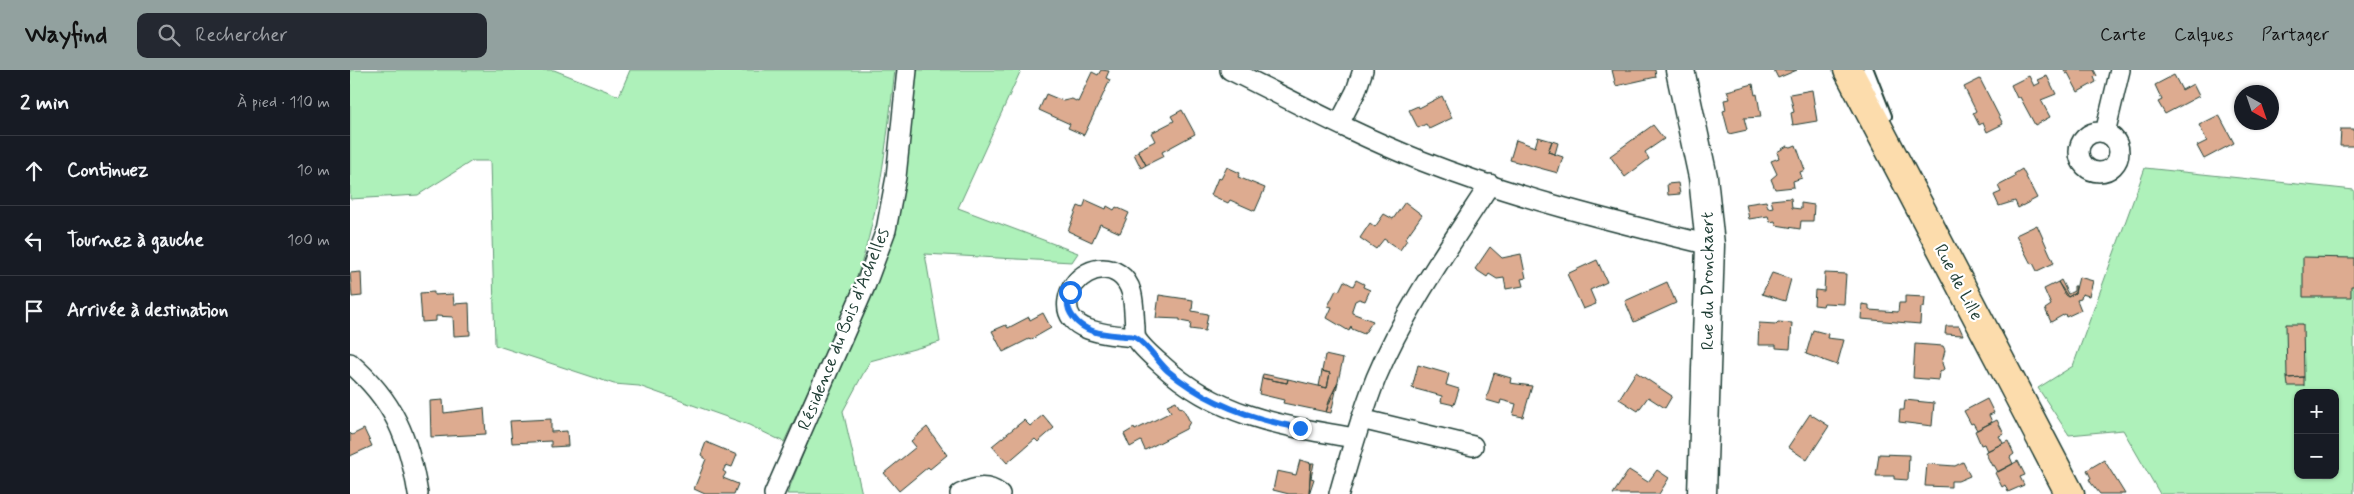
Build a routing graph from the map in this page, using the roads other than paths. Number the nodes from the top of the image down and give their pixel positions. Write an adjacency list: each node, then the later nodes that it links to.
1 (907, 70): 19 (street, Résidence du Bois d'Achelles)
2 (1230, 70): 8 (street)
3 (1363, 70): 8 (street)
4 (1680, 70): 12 (main road, Rue du Dronckaert)
5 (1848, 70): 10 (main road, Rue de Lille)
6 (1868, 70): 10 (lane)
7 (2120, 70): 9 (street)
8 (1339, 124): 11 (street)
9 (2105, 133)
10 (1904, 177): 24 (main road, Rue de Lille)
11 (1490, 184): 12 (street); 15 (street)
12 (1710, 245): 23 (main road, Rue du Dronckaert)
13 (1136, 337): 16 (street)
14 (350, 363): 18 (street)
15 (1361, 419): 16 (street); 17 (street)
16 (1355, 438): 22 (street)
17 (1473, 446)
18 (418, 494)
19 (774, 494)
20 (960, 494): 21 (street)
21 (1000, 494)
22 (1338, 494)
23 (1702, 494)
24 (2070, 494)

